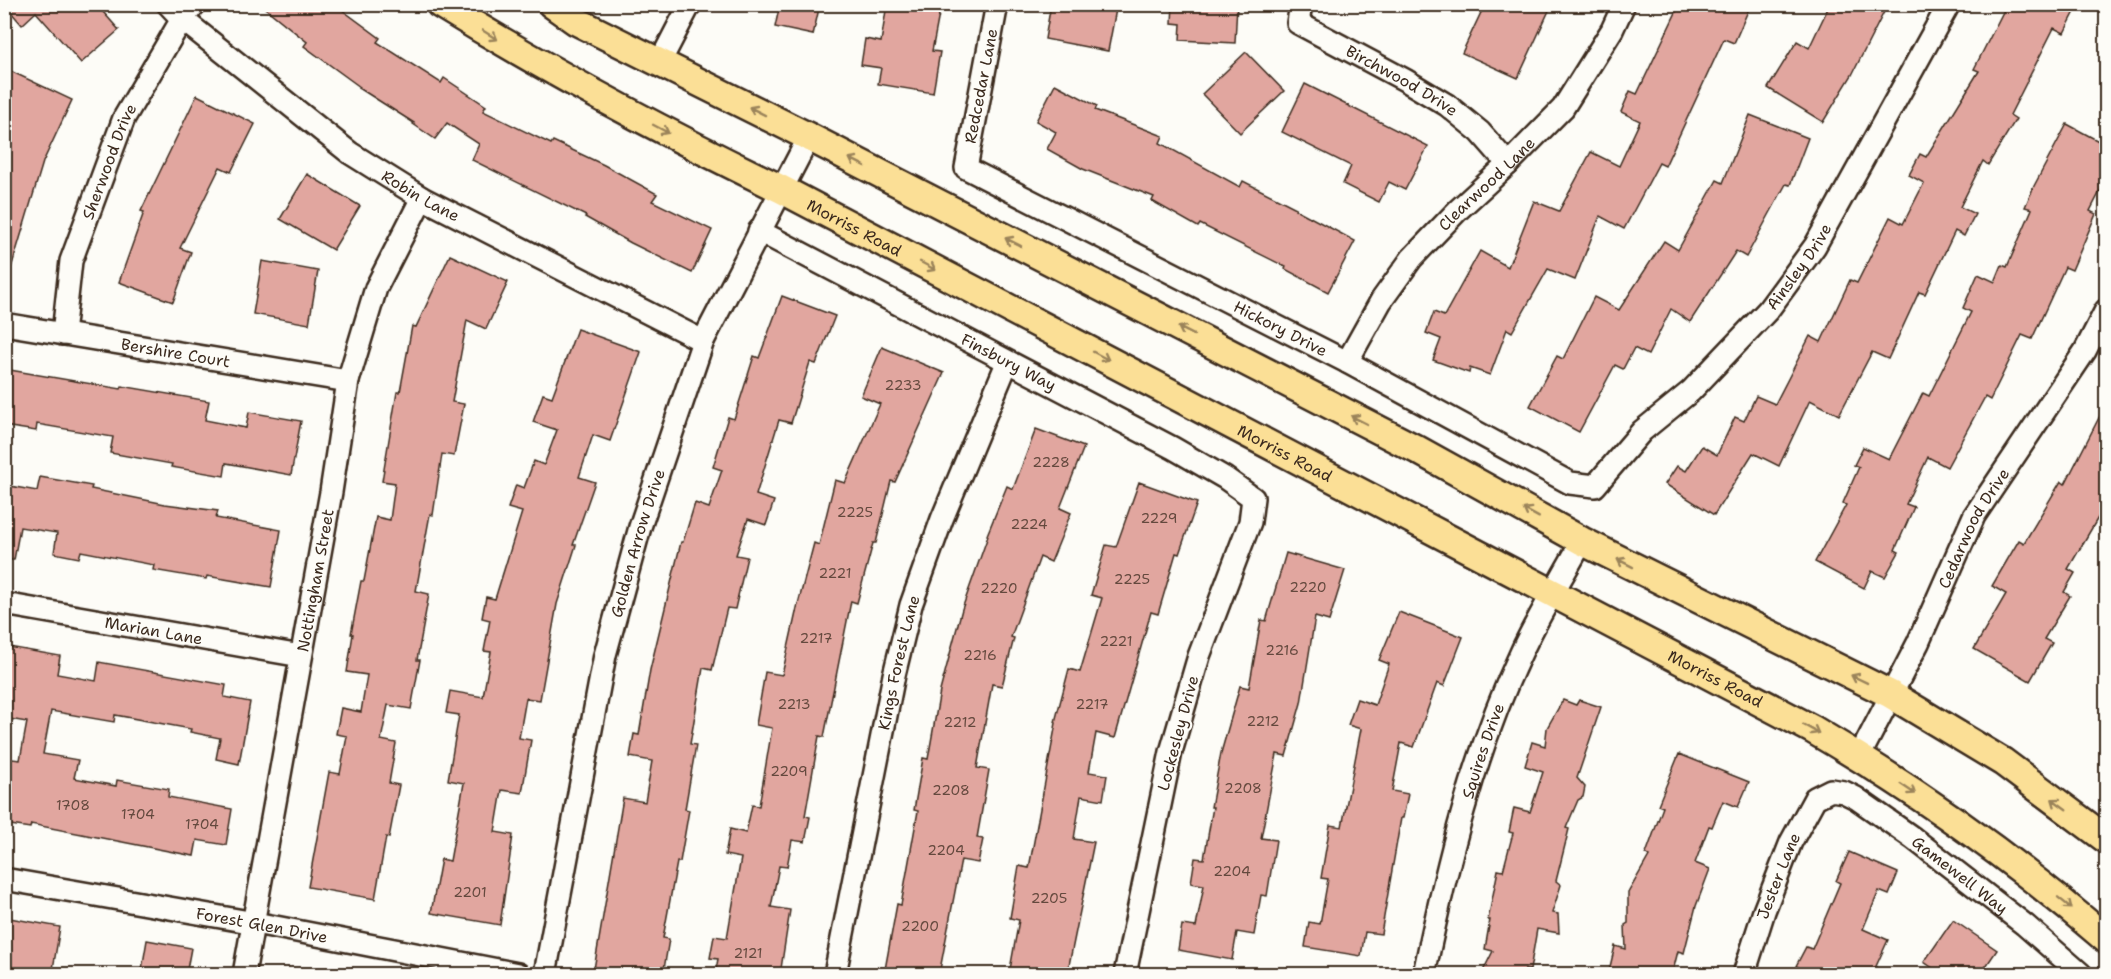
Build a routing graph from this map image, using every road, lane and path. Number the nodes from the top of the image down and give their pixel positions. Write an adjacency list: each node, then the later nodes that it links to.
1 (440, 4): 13 (main road, Morriss Road, one-way to 13)
2 (552, 4): 9 (main road)
3 (690, 4): 9 (street)
4 (997, 4): 12 (street, Redcedar Lane)
5 (1301, 4): 11 (street, Birchwood Drive)
6 (1624, 4): 11 (street, Clearwood Lane)
7 (1949, 4): 23 (street, Ainsley Drive)
8 (182, 9): 14 (street, Robin Lane); 18 (street, Sherwood Drive)
9 (660, 62): 10 (main road, one-way to 9)
10 (809, 137): 13 (street, Golden Arrow Drive); 25 (main road, one-way to 10)
11 (1508, 164): 20 (street, Clearwood Lane)
12 (966, 168): 20 (street, Hickory Drive)
13 (781, 189): 15 (street, Golden Arrow Drive); 26 (main road, Morriss Road, one-way to 26)
14 (422, 198): 19 (street, Robin Lane); 22 (street, Nottingham Street)
15 (759, 231): 19 (street, Golden Arrow Drive); 21 (street, Finsbury Way)
16 (2106, 310): 29 (street, Cedarwood Drive)
17 (4, 324): 18 (street, Bershire Court)
18 (63, 334): 22 (street, Bershire Court)
19 (703, 340): 38 (street, Golden Arrow Drive)
20 (1347, 362): 23 (street, Hickory Drive)
21 (1007, 363): 24 (street, Finsbury Way); 39 (street, Kings Forest Lane)
22 (348, 381): 28 (street, Nottingham Street)
23 (1595, 486)
24 (1253, 498): 40 (street, Lockesley Drive)
25 (1582, 541): 26 (street, Squires Drive); 29 (main road, one-way to 25)
26 (1554, 594): 30 (main road, Morriss Road, one-way to 30); 41 (street, Squires Drive)
27 (4, 604): 28 (street, Marian Lane)
28 (301, 656): 34 (street, Nottingham Street)
29 (1890, 694): 30 (street, Cedarwood Drive); 32 (main road, one-way to 29)
30 (1859, 757): 35 (main road, Morriss Road, one-way to 35)
31 (1831, 790): 42 (street, Jester Lane); 43 (street, Gamewell Way)
32 (2106, 838)
33 (4, 879): 34 (street, Forest Glen Drive)
34 (255, 923): 36 (street, Nottingham Street); 37 (street, Forest Glen Drive)
35 (2106, 939)
36 (244, 975)
37 (518, 975)
38 (545, 975)
39 (835, 975)
40 (1125, 975)
41 (1424, 975)
42 (1744, 975)
43 (2081, 975)

